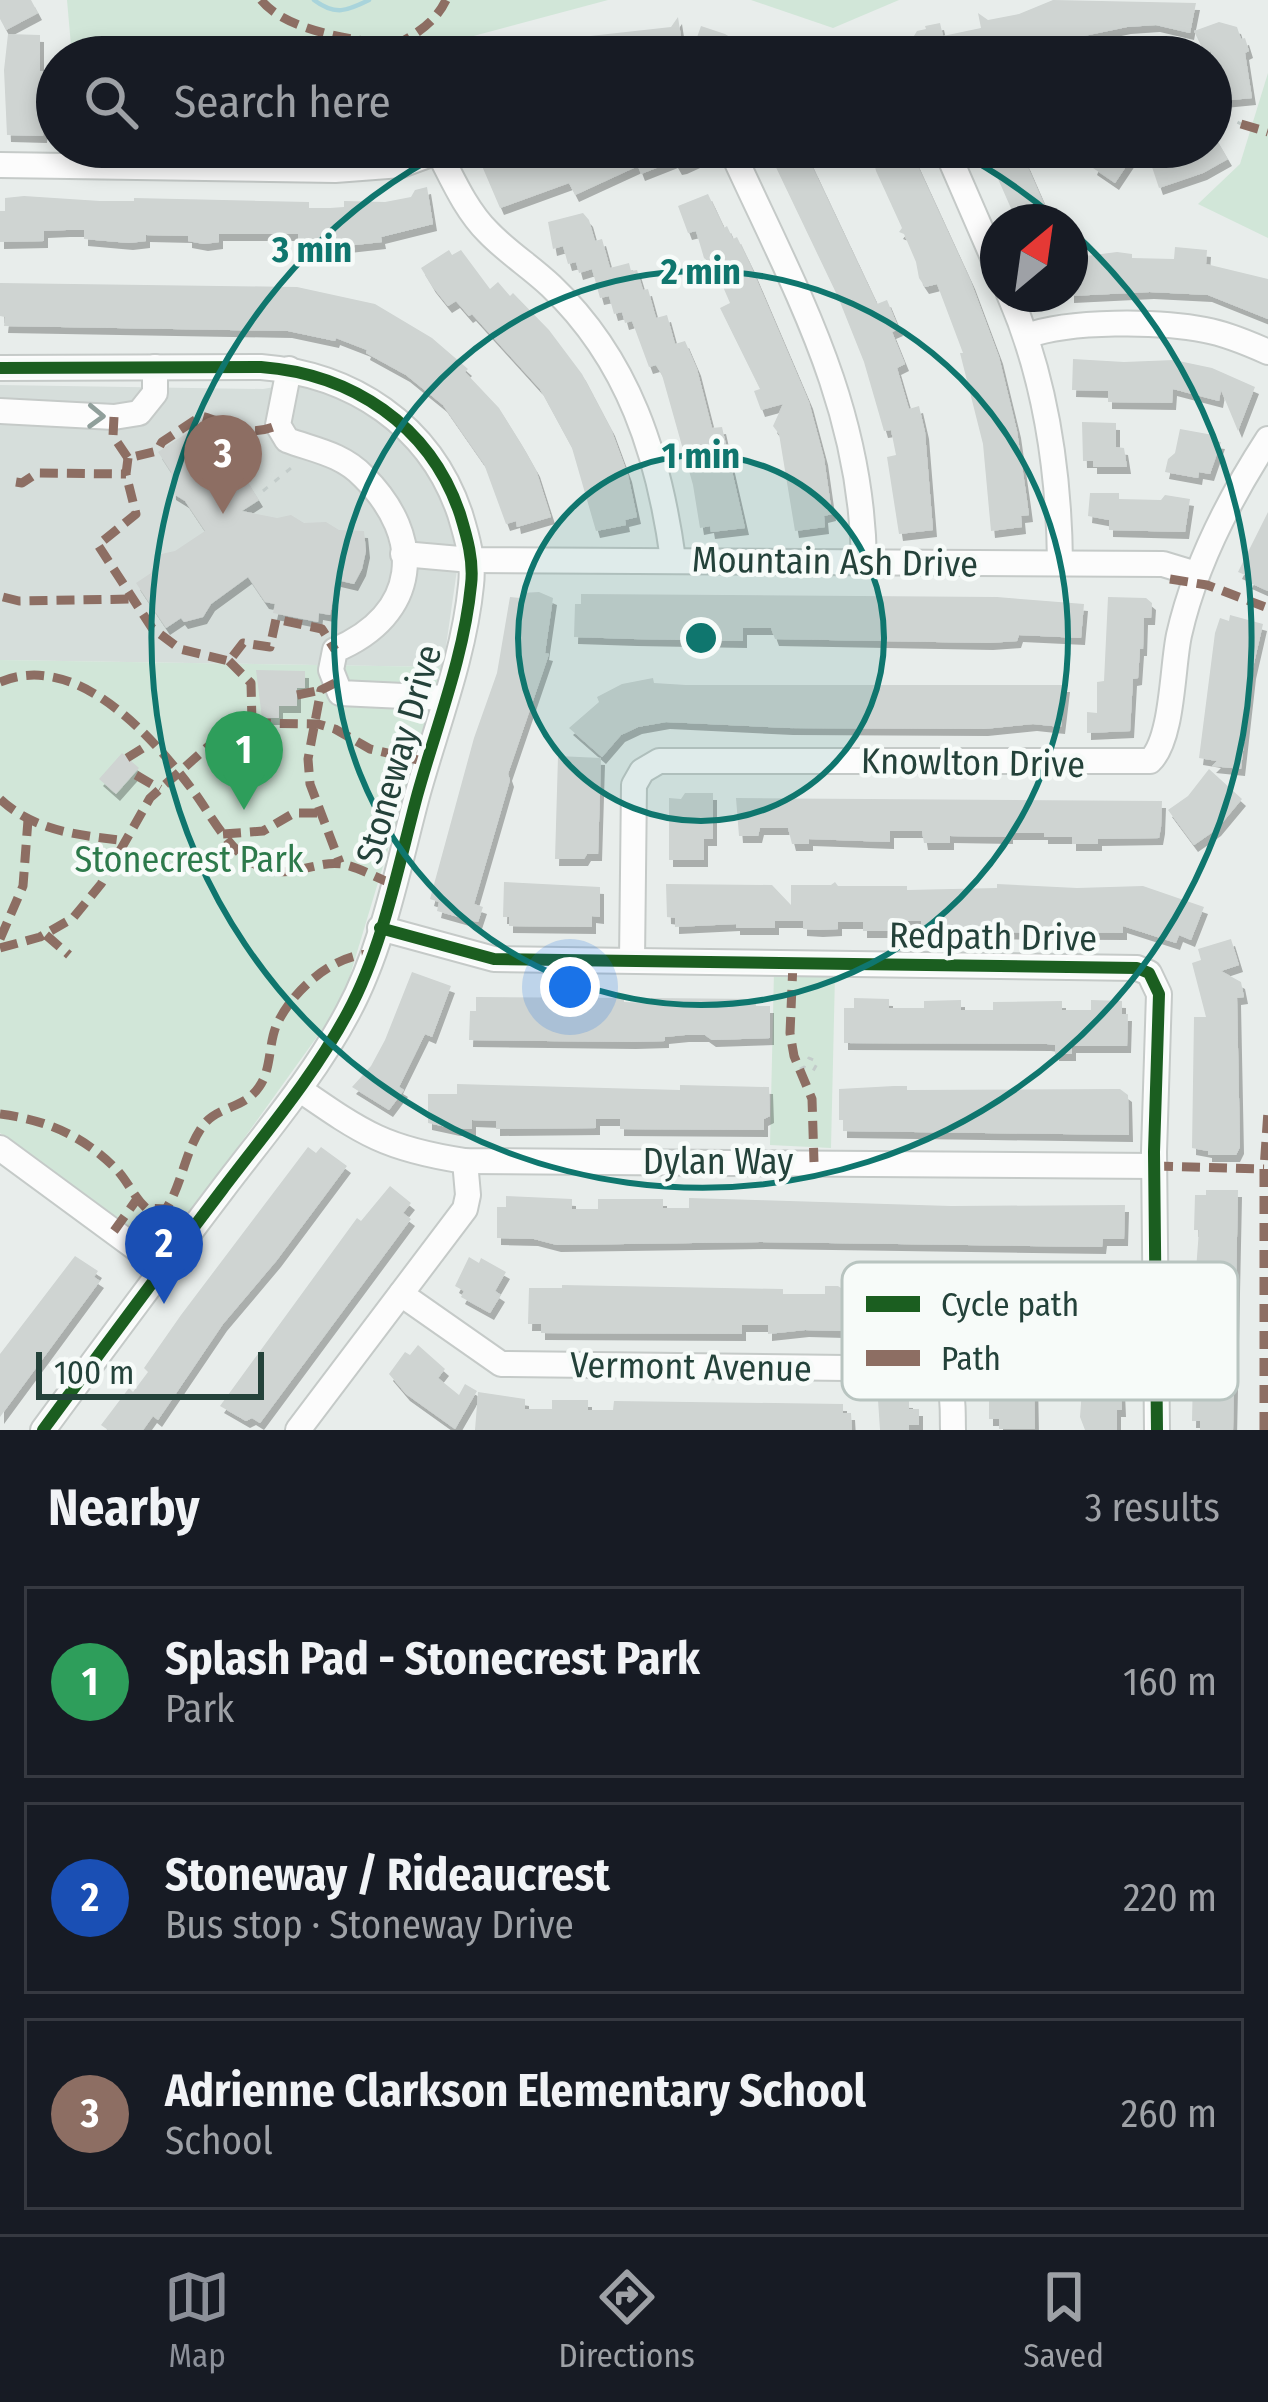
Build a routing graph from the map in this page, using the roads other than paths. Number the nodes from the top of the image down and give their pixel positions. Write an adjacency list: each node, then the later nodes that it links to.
1 (0, 166): 2 (street)
2 (36, 166)
3 (168, 168): 4 (street)
4 (361, 168)
5 (454, 168): 18 (street)
6 (739, 168): 20 (street)
7 (954, 168): 8 (street)
8 (980, 228)
9 (1017, 312): 10 (street)
10 (1027, 336): 11 (street); 21 (street)
11 (1268, 352)
12 (155, 367): 13 (street, Stoneway Drive); 14 (street, Stoneway Drive); 15 (street, one-way to 12)
13 (0, 368)
14 (289, 369): 17 (street); 19 (street, Stoneway Drive)
15 (0, 411)
16 (1268, 439): 22 (street, Knowlton Drive)
17 (403, 554): 19 (street, Mountain Ash Drive); 23 (street)
18 (673, 559): 19 (street, Mountain Ash Drive); 20 (street, Mountain Ash Drive)
19 (471, 560): 23 (street, Stoneway Drive)
20 (864, 562): 21 (street, Mountain Ash Drive)
21 (1060, 562): 22 (street, Mountain Ash Drive)
22 (1196, 574): 25 (street, Knowlton Drive)
23 (446, 698): 24 (street, Stoneway Drive)
24 (380, 928): 25 (street, Redpath Drive); 26 (street, Stoneway Drive)
25 (632, 960): 29 (street, Redpath Drive)
26 (299, 1089): 28 (street, Dylan Way); 31 (street, Stoneway Drive)
27 (0, 1148): 31 (street)
28 (465, 1161): 29 (street, Dylan Way); 32 (street)
29 (1155, 1166): 30 (street, Redpath Drive)
30 (1156, 1262)
31 (163, 1268): 36 (street, Stoneway Drive)
32 (401, 1294): 33 (street, Vermont Avenue); 37 (street)
33 (842, 1368)
34 (952, 1400): 38 (street, Vermont Avenue)
35 (1157, 1400): 39 (street, Redpath Drive)
36 (43, 1430)
37 (298, 1430)
38 (953, 1430)
39 (1157, 1430)

